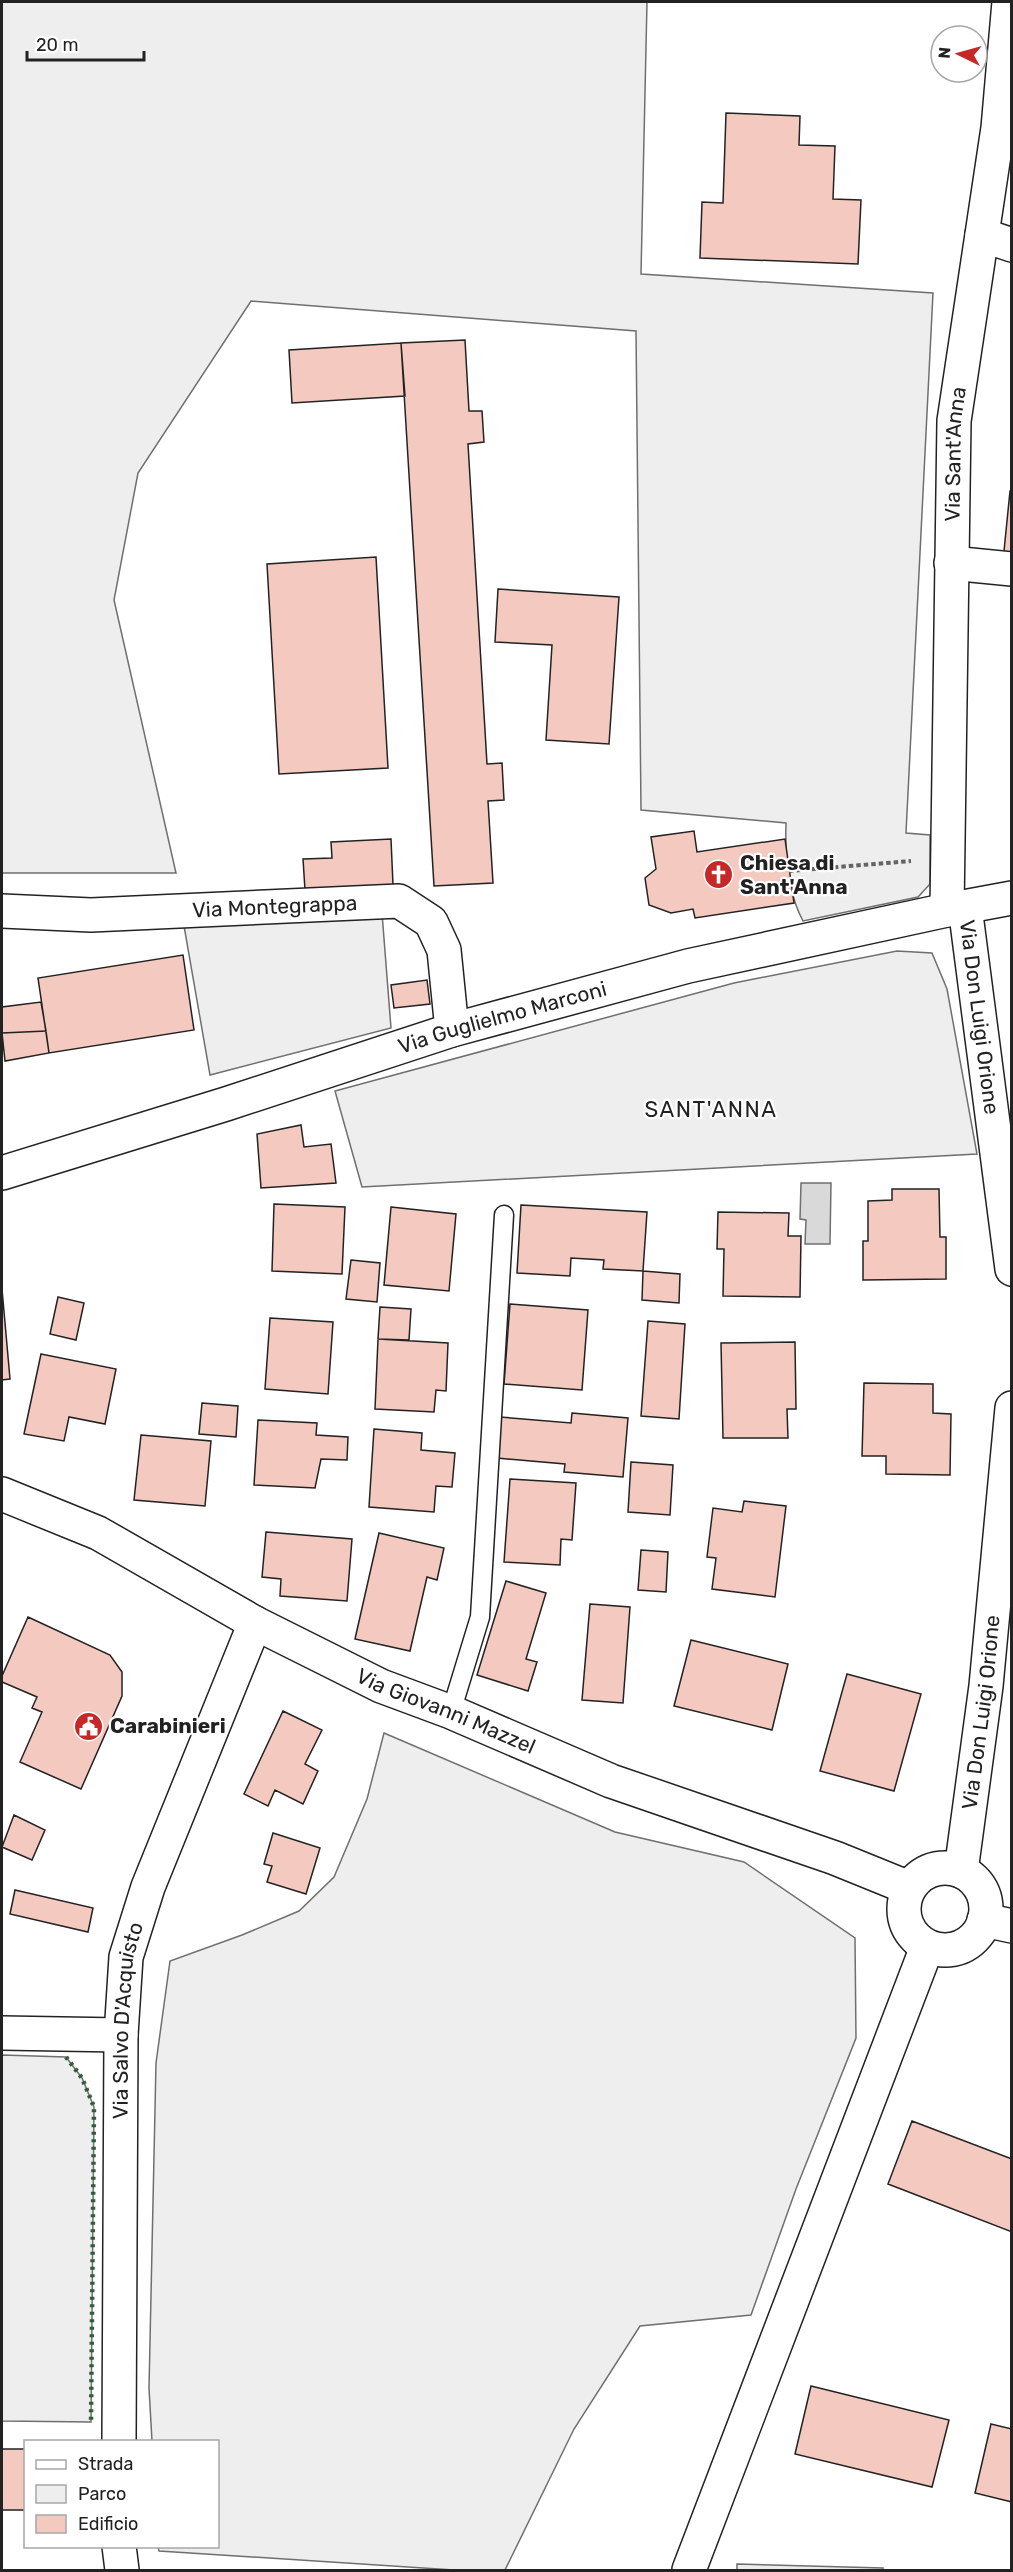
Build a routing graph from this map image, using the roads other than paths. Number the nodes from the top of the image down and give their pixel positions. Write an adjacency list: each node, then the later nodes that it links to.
1 (1009, 2): 2 (street, Via Sant'Anna)
2 (997, 240): 3 (street, Via Sant'Anna)
3 (951, 563): 4 (street); 6 (street, Via Sant'Anna)
4 (1011, 569)
5 (1011, 898): 6 (street, Via Guglielmo Marconi)
6 (956, 908): 8 (street, Via Guglielmo Marconi); 11 (street, Via Don Luigi Orione)
7 (2, 911): 8 (street, Via Montegrappa)
8 (452, 1030): 9 (street, Via Guglielmo Marconi)
9 (2, 1173)
10 (504, 1215): 15 (lane)
11 (1011, 1269)
12 (1011, 1408): 16 (street, Via Don Luigi Orione)
13 (2, 1494): 14 (street, Via Giovanni Mazzel)
14 (255, 1623): 15 (street, Via Giovanni Mazzel); 21 (street, Via Salvo D'Acquisto)
15 (451, 1712): 17 (street, Via Giovanni Mazzel)
16 (961, 1871): 17 (street); 18 (street)
17 (909, 1888): 19 (street)
18 (998, 1923): 19 (street)
19 (927, 1947): 25 (street)
20 (2, 2032): 21 (street)
21 (121, 2035): 22 (street, Via Salvo D'Acquisto)
22 (119, 2440)
23 (119, 2548): 24 (street)
24 (122, 2571)
25 (689, 2571)

